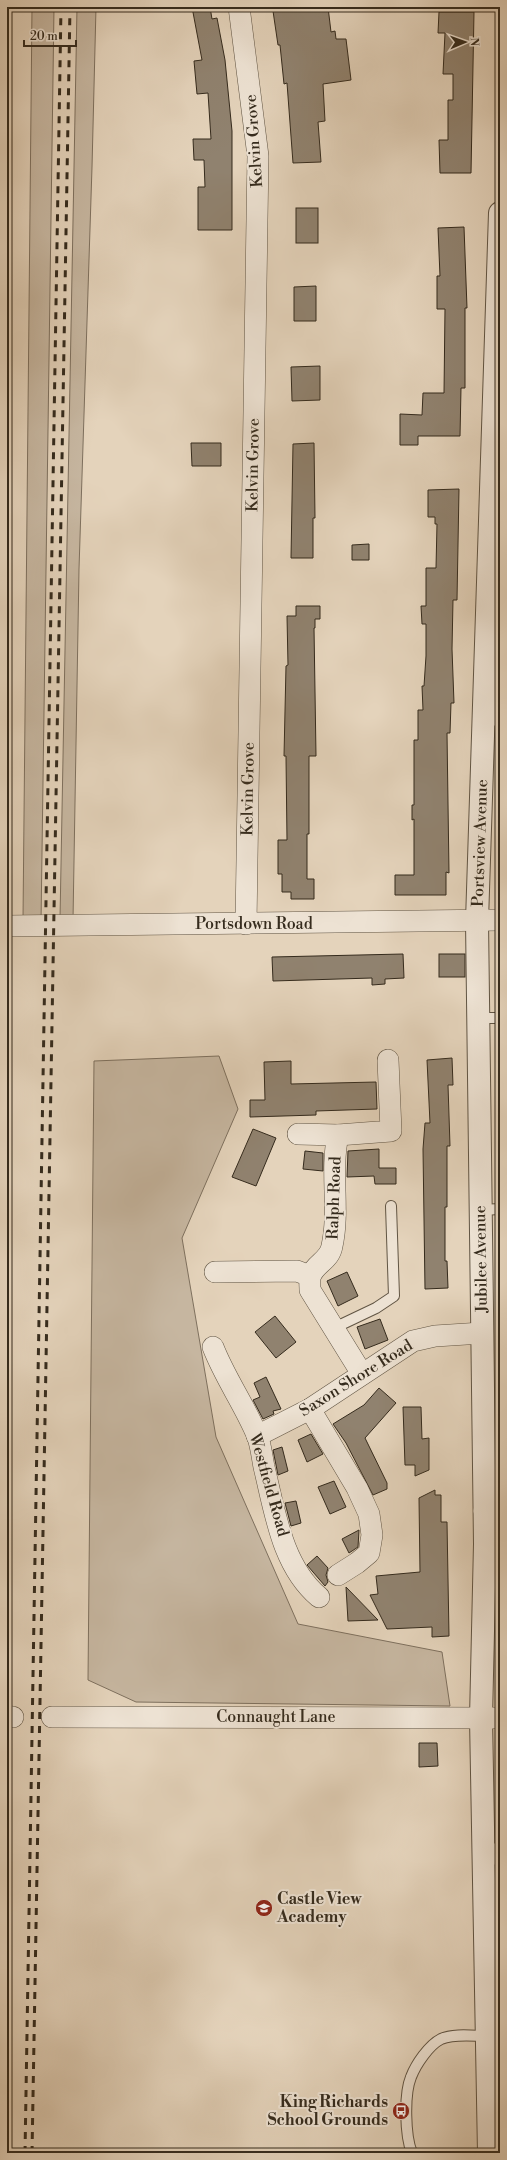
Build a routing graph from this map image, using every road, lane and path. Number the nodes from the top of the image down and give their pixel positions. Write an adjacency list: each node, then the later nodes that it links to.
1 (239, 7): 7 (street, Kelvin Grove)
2 (500, 213): 3 (street, Portsview Avenue)
3 (499, 297): 4 (street, Portsview Avenue)
4 (492, 715): 6 (street, Portsview Avenue)
5 (500, 920): 6 (street, Portsdown Road)
6 (477, 921): 7 (street, Portsdown Road); 9 (street, Jubilee Avenue)
7 (246, 924): 8 (street, Portsdown Road)
8 (7, 926)
9 (478, 1018): 10 (lane); 15 (street, Jubilee Avenue)
10 (500, 1018)
11 (388, 1060): 13 (street)
12 (298, 1134): 13 (street)
13 (338, 1135): 17 (street, Ralph Road)
14 (391, 1206): 18 (lane)
15 (490, 1209): 19 (street, Jubilee Avenue)
16 (215, 1272): 17 (street)
17 (310, 1276): 18 (street)
18 (334, 1328): 21 (street)
19 (482, 1334): 21 (street, Saxon Shore Road); 24 (street, Jubilee Avenue)
20 (213, 1347): 23 (street, Westfield Road)
21 (362, 1374): 22 (street, Saxon Shore Road)
22 (310, 1409): 23 (street, Saxon Shore Road); 25 (street)
23 (257, 1436): 26 (street, Westfield Road)
24 (492, 1511): 28 (street, Jubilee Avenue)
25 (338, 1575)
26 (319, 1597)
27 (52, 1717): 28 (street, Connaught Lane)
28 (490, 1718): 29 (street, Jubilee Avenue)
29 (492, 1854): 30 (street, Jubilee Avenue)
30 (487, 2036): 31 (street, Jubilee Avenue); 32 (lane)
31 (494, 2081): 33 (street, Jubilee Avenue)
32 (412, 2153)
33 (489, 2153)

